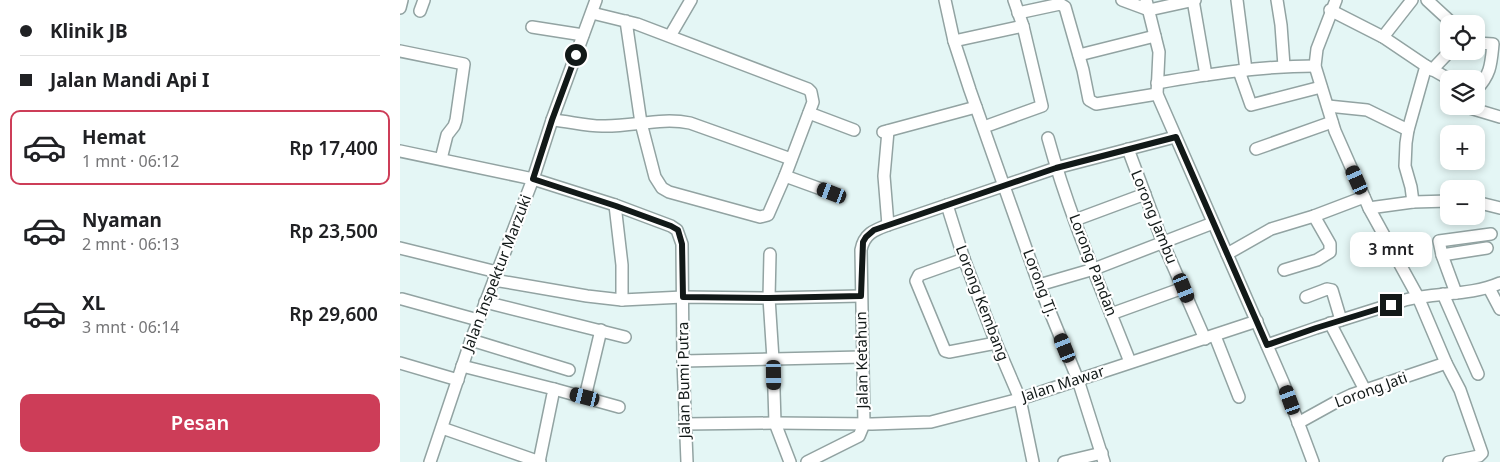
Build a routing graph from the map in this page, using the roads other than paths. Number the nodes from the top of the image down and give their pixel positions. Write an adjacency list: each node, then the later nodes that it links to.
1 (402, 0): 14 (street)
2 (596, 0): 15 (street, Jalan Inspektur Marzuki)
3 (691, 0): 22 (street)
4 (945, 0): 25 (street, Lorong Tj.)
5 (1014, 0): 16 (street)
6 (1122, 0): 12 (street)
7 (1194, 0): 12 (street); 35 (street)
8 (1237, 0): 33 (street)
9 (1278, 0): 30 (street)
10 (1412, 0): 24 (street)
11 (1427, 0): 17 (street)
12 (1147, 5): 23 (street)
13 (1333, 5): 24 (street); 31 (street)
14 (400, 8)
15 (592, 13): 18 (street); 21 (street, Jalan Inspektur Marzuki)
16 (1018, 13): 19 (street); 28 (street)
17 (1443, 15)
18 (626, 21): 22 (street); 46 (street)
19 (1023, 26): 25 (street); 47 (street)
20 (532, 27): 21 (street)
21 (583, 35): 44 (street, Jalan Inspektur Marzuki)
22 (670, 36): 41 (street)
23 (1155, 36): 28 (street); 38 (street)
24 (1383, 37): 32 (street)
25 (954, 41): 40 (street, Lorong Tj.)
26 (1497, 44): 36 (street)
27 (400, 51): 56 (street)
28 (1079, 54): 38 (street)
29 (1440, 59): 32 (street)
30 (1284, 66): 31 (street); 33 (street)
31 (1315, 66): 37 (street)
32 (1429, 68): 34 (street); 49 (street)
33 (1242, 71): 35 (street); 37 (street)
34 (1440, 74)
35 (1206, 75): 38 (street)
36 (1485, 79)
37 (1321, 87): 39 (street)
38 (1157, 89): 50 (street)
39 (1328, 106): 45 (street); 49 (street)
40 (976, 107): 47 (street, Lorong Tj.); 74 (street)
41 (809, 113): 48 (street); 55 (street)
42 (1485, 113): 43 (street)
43 (1500, 118)
44 (552, 120): 46 (street); 59 (street, Jalan Inspektur Marzuki)
45 (1332, 122): 53 (street); 63 (street)
46 (641, 123): 55 (street); 58 (street)
47 (984, 127): 60 (street, Lorong Tj.)
48 (854, 130)
49 (1408, 130): 65 (street)
50 (1176, 137): 52 (street, Jalan Ketahun); 73 (street)
51 (1048, 138): 57 (street, Lorong Pandan)
52 (1128, 149): 57 (street, Jalan Ketahun); 62 (street, Lorong Jambu)
53 (1256, 149)
54 (400, 151): 56 (street)
55 (792, 159): 58 (street)
56 (442, 160): 59 (street)
57 (1056, 168): 60 (street, Jalan Ketahun); 72 (street, Lorong Pandan)
58 (785, 176): 61 (street)
59 (533, 179): 68 (street); 85 (street, Jalan Inspektur Marzuki)
60 (1005, 186): 67 (street, Jalan Ketahun); 87 (street, Lorong Tj.)
61 (832, 193)
62 (1145, 194): 72 (street); 76 (street, Lorong Jambu)
63 (1364, 196): 69 (street); 71 (street)
64 (1440, 201): 65 (street)
65 (1413, 202): 69 (street)
66 (1485, 204): 70 (street)
67 (947, 205): 74 (street, Jalan Ketahun); 82 (street, Lorong Kembang)
68 (616, 206): 93 (street, Jalan Bumi Putra); 98 (street)
69 (1369, 208): 94 (street)
70 (1500, 208)
71 (1314, 216): 80 (street); 84 (street)
72 (1075, 220): 83 (street, Lorong Pandan)
73 (1213, 223): 76 (street); 80 (street)
74 (888, 225): 92 (street, Jalan Ketahun)
75 (1491, 234): 81 (street)
76 (1163, 243): 83 (street); 88 (street, Lorong Jambu)
77 (400, 248): 85 (street)
78 (1487, 248): 81 (street)
79 (770, 254): 95 (street)
80 (1227, 254): 103 (street)
81 (1442, 255): 90 (street)
82 (964, 259): 109 (street, Lorong Kembang); 109 (street)
83 (1094, 269): 87 (street); 101 (street, Lorong Pandan)
84 (1284, 270)
85 (495, 276): 98 (street); 99 (street, Jalan Inspektur Marzuki)
86 (1500, 283): 89 (street)
87 (1039, 285): 121 (street, Lorong Tj.)
88 (1184, 288): 101 (street); 107 (street, Lorong Jambu)
89 (1489, 288): 90 (street); 100 (street)
90 (1456, 292): 91 (street)
91 (1443, 294): 94 (street); 119 (street)
92 (861, 296): 95 (street); 111 (street, Jalan Ketahun)
93 (683, 297): 95 (street); 98 (street); 113 (street, Jalan Bumi Putra)
94 (1418, 297): 104 (street); 116 (street)
95 (769, 298): 112 (street)
96 (1306, 298): 104 (street)
97 (402, 299): 102 (street)
98 (622, 300)
99 (485, 302): 102 (street, Jalan Inspektur Marzuki); 105 (street)
100 (1500, 309)
101 (1111, 314): 114 (street, Lorong Pandan)
102 (478, 320): 108 (street, Jalan Inspektur Marzuki)
103 (1257, 321): 107 (street, Jalan Mawar); 110 (street)
104 (1336, 322): 110 (street); 123 (street)
105 (601, 330): 106 (street); 124 (street)
106 (625, 337)
107 (1210, 338): 114 (street, Jalan Mawar); 125 (street, Lorong Jambu)
108 (471, 340): 117 (street, Jalan Inspektur Marzuki); 118 (street)
109 (996, 343): 126 (street, Lorong Kembang)
110 (1267, 345): 129 (street)
111 (862, 357): 112 (street); 131 (street, Jalan Ketahun)
112 (773, 359): 113 (street); 128 (street)
113 (683, 361): 130 (street, Jalan Bumi Putra)
114 (1130, 362): 121 (street, Jalan Mawar)
115 (400, 363): 120 (street)
116 (1446, 363): 123 (street, Lorong Jati); 142 (street)
117 (462, 366): 120 (street, Jalan Inspektur Marzuki); 122 (street)
118 (569, 370)
119 (1478, 374)
120 (458, 380): 132 (street, Jalan Inspektur Marzuki)
121 (1078, 380): 126 (street, Jalan Mawar); 133 (street, Lorong Tj.)
122 (554, 389): 124 (street); 135 (street)
123 (1366, 390): 129 (street, Lorong Jati)
124 (585, 397): 127 (street)
125 (1239, 397)
126 (1020, 399): 131 (street, Jalan Mawar); 139 (street, Lorong Kembang)
127 (619, 407)
128 (775, 423): 130 (street, Jalan Mawar); 131 (street, Jalan Mawar); 137 (street)
129 (1298, 423): 141 (street)
130 (684, 424): 136 (street, Jalan Bumi Putra)
131 (864, 424): 138 (street)
132 (442, 428): 134 (street, Jalan Inspektur Marzuki); 135 (street)
133 (1103, 457): 140 (street)
134 (430, 462)
135 (540, 462)
136 (687, 462)
137 (790, 462)
138 (807, 462)
139 (1033, 462)
140 (1064, 462)
141 (1310, 462)
142 (1450, 462)

